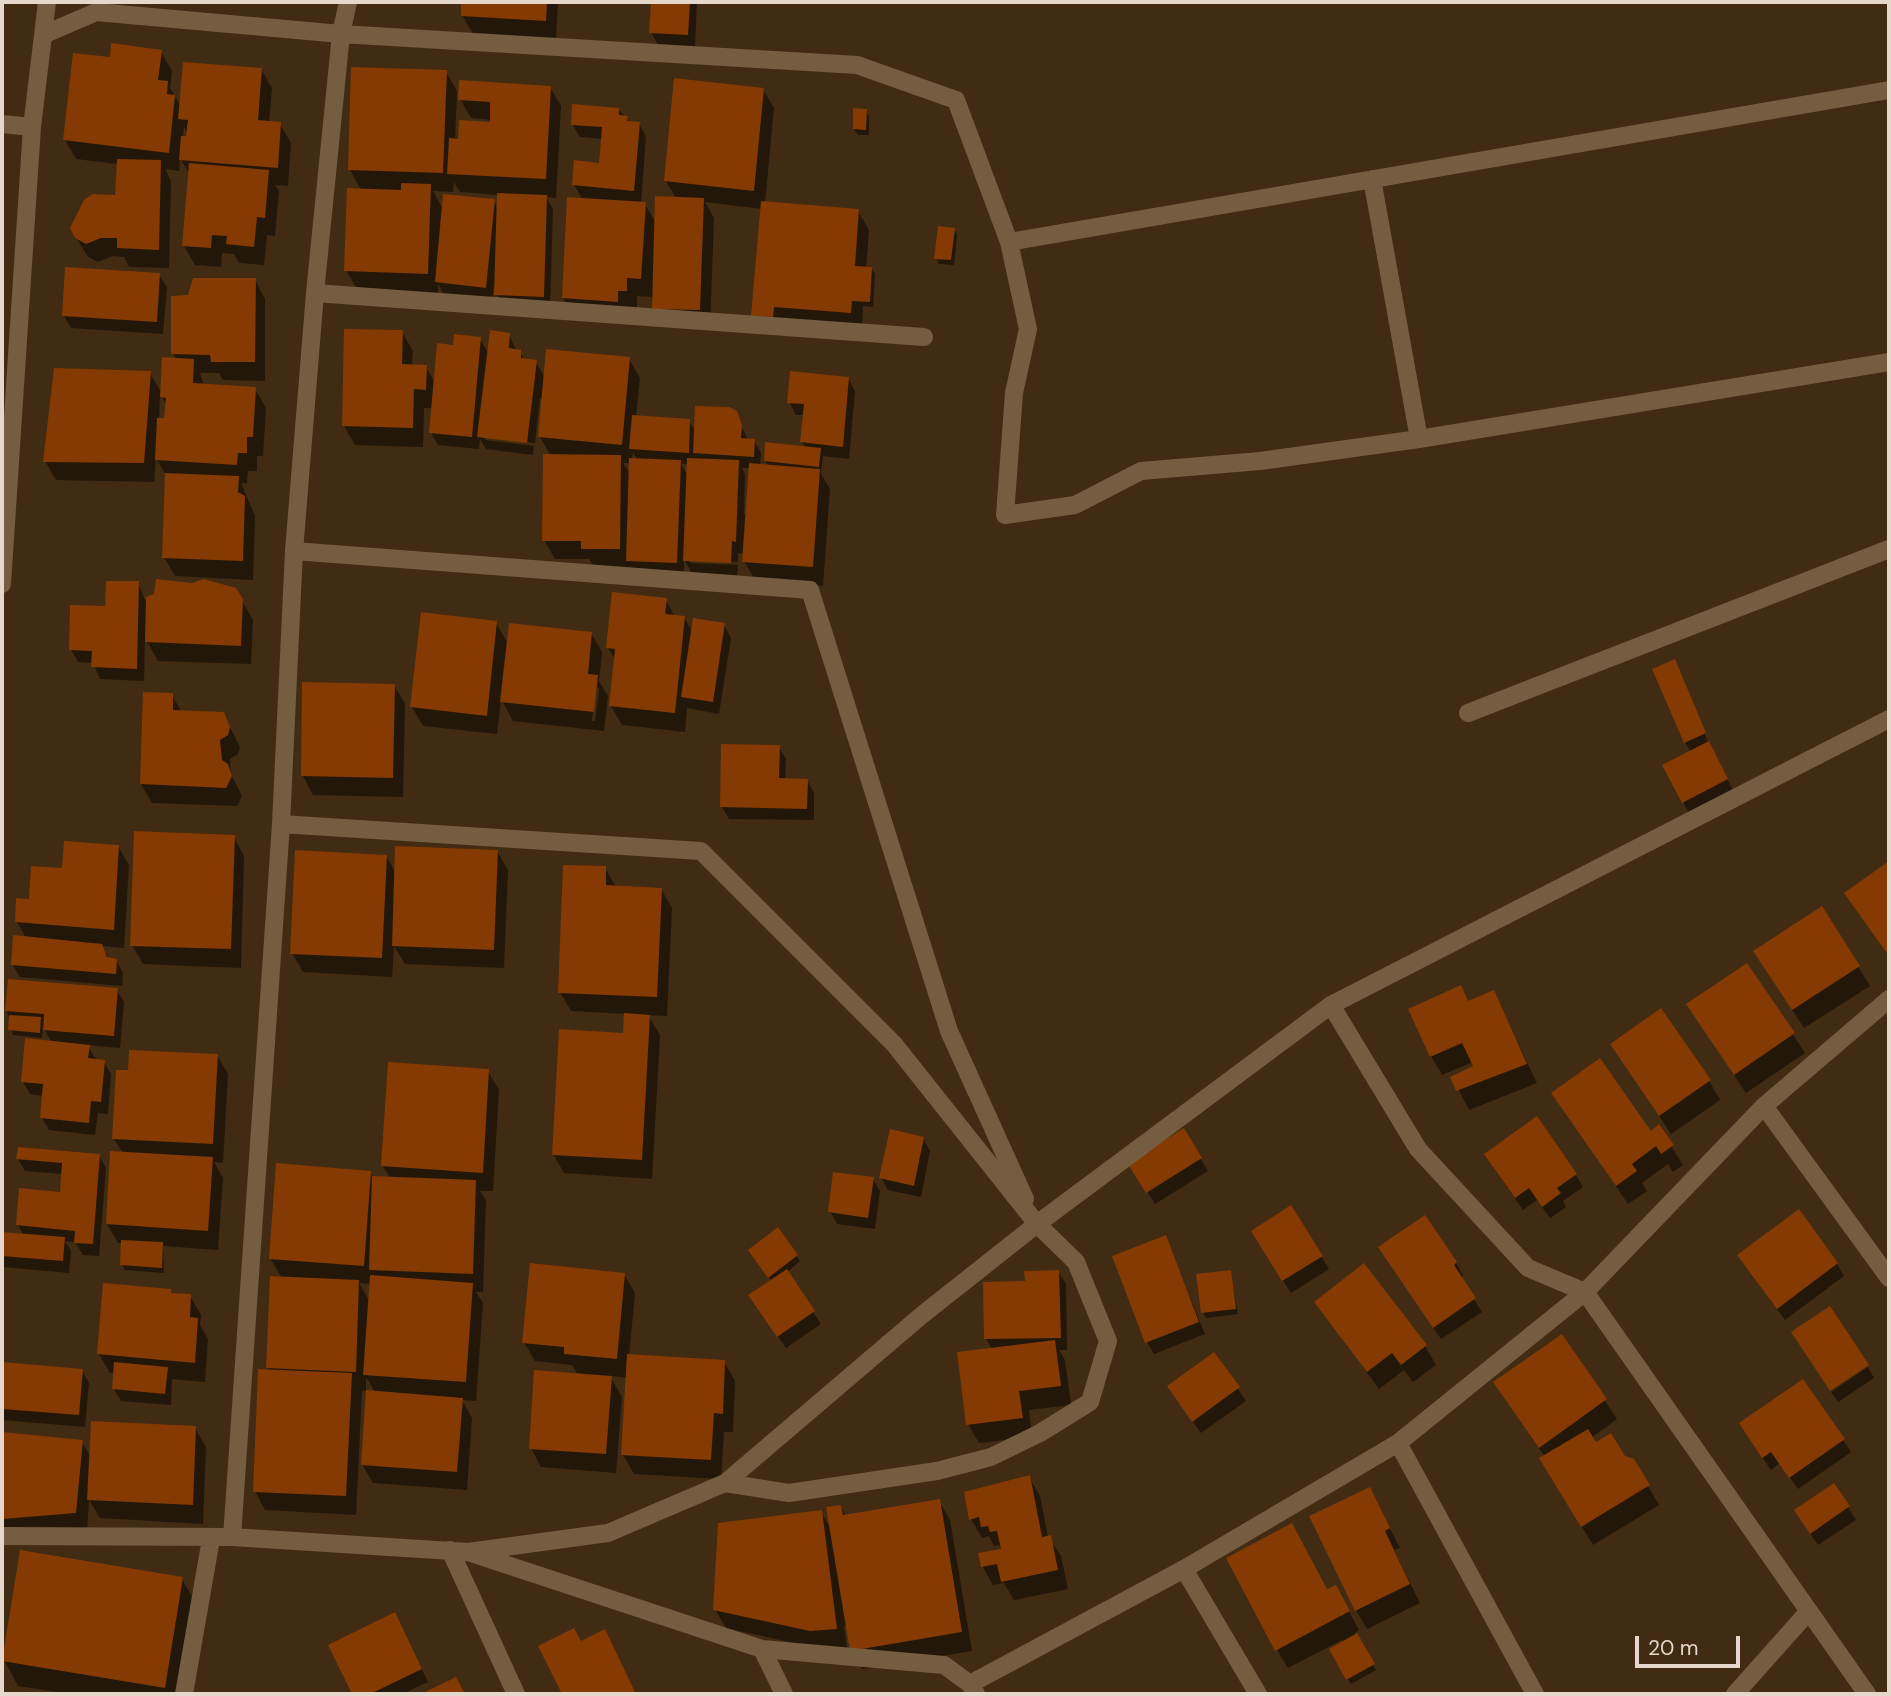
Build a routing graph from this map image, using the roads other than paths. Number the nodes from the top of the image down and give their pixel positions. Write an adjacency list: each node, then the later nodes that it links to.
1 (47, 2): 4 (street)
2 (348, 2): 3 (street)
3 (341, 34): 4 (street); 9 (street); 10 (street)
4 (43, 35): 7 (street)
5 (1889, 90): 8 (street)
6 (2, 124): 7 (street)
7 (32, 127): 16 (street)
8 (1372, 179): 9 (street); 13 (street)
9 (1009, 242): 13 (street)
10 (314, 293): 11 (street); 15 (street)
11 (923, 337)
12 (1889, 362): 13 (street)
13 (1419, 439)
14 (1889, 549): 17 (street)
15 (294, 551): 19 (street); 23 (street)
16 (2, 584)
17 (1468, 713)
18 (1889, 719): 21 (street)
19 (281, 824): 23 (street); 29 (street)
20 (1889, 999): 22 (street)
21 (1331, 1005): 23 (street); 25 (street)
22 (1765, 1106): 24 (street); 25 (street)
23 (1037, 1224): 27 (street); 27 (street)
24 (1889, 1278)
25 (1585, 1292): 26 (street); 33 (street)
26 (1398, 1443): 32 (street); 40 (street)
27 (725, 1483): 31 (street)
28 (2, 1536): 30 (street)
29 (232, 1537): 30 (street); 31 (street)
30 (211, 1539): 36 (street)
31 (459, 1551): 34 (street); 37 (street)
32 (1184, 1569): 35 (street); 39 (street)
33 (1809, 1612): 41 (street); 42 (street)
34 (762, 1649): 35 (street); 38 (street)
35 (973, 1689)
36 (184, 1694)
37 (516, 1694)
38 (785, 1694)
39 (1258, 1694)
40 (1535, 1694)
41 (1735, 1694)
42 (1867, 1694)

